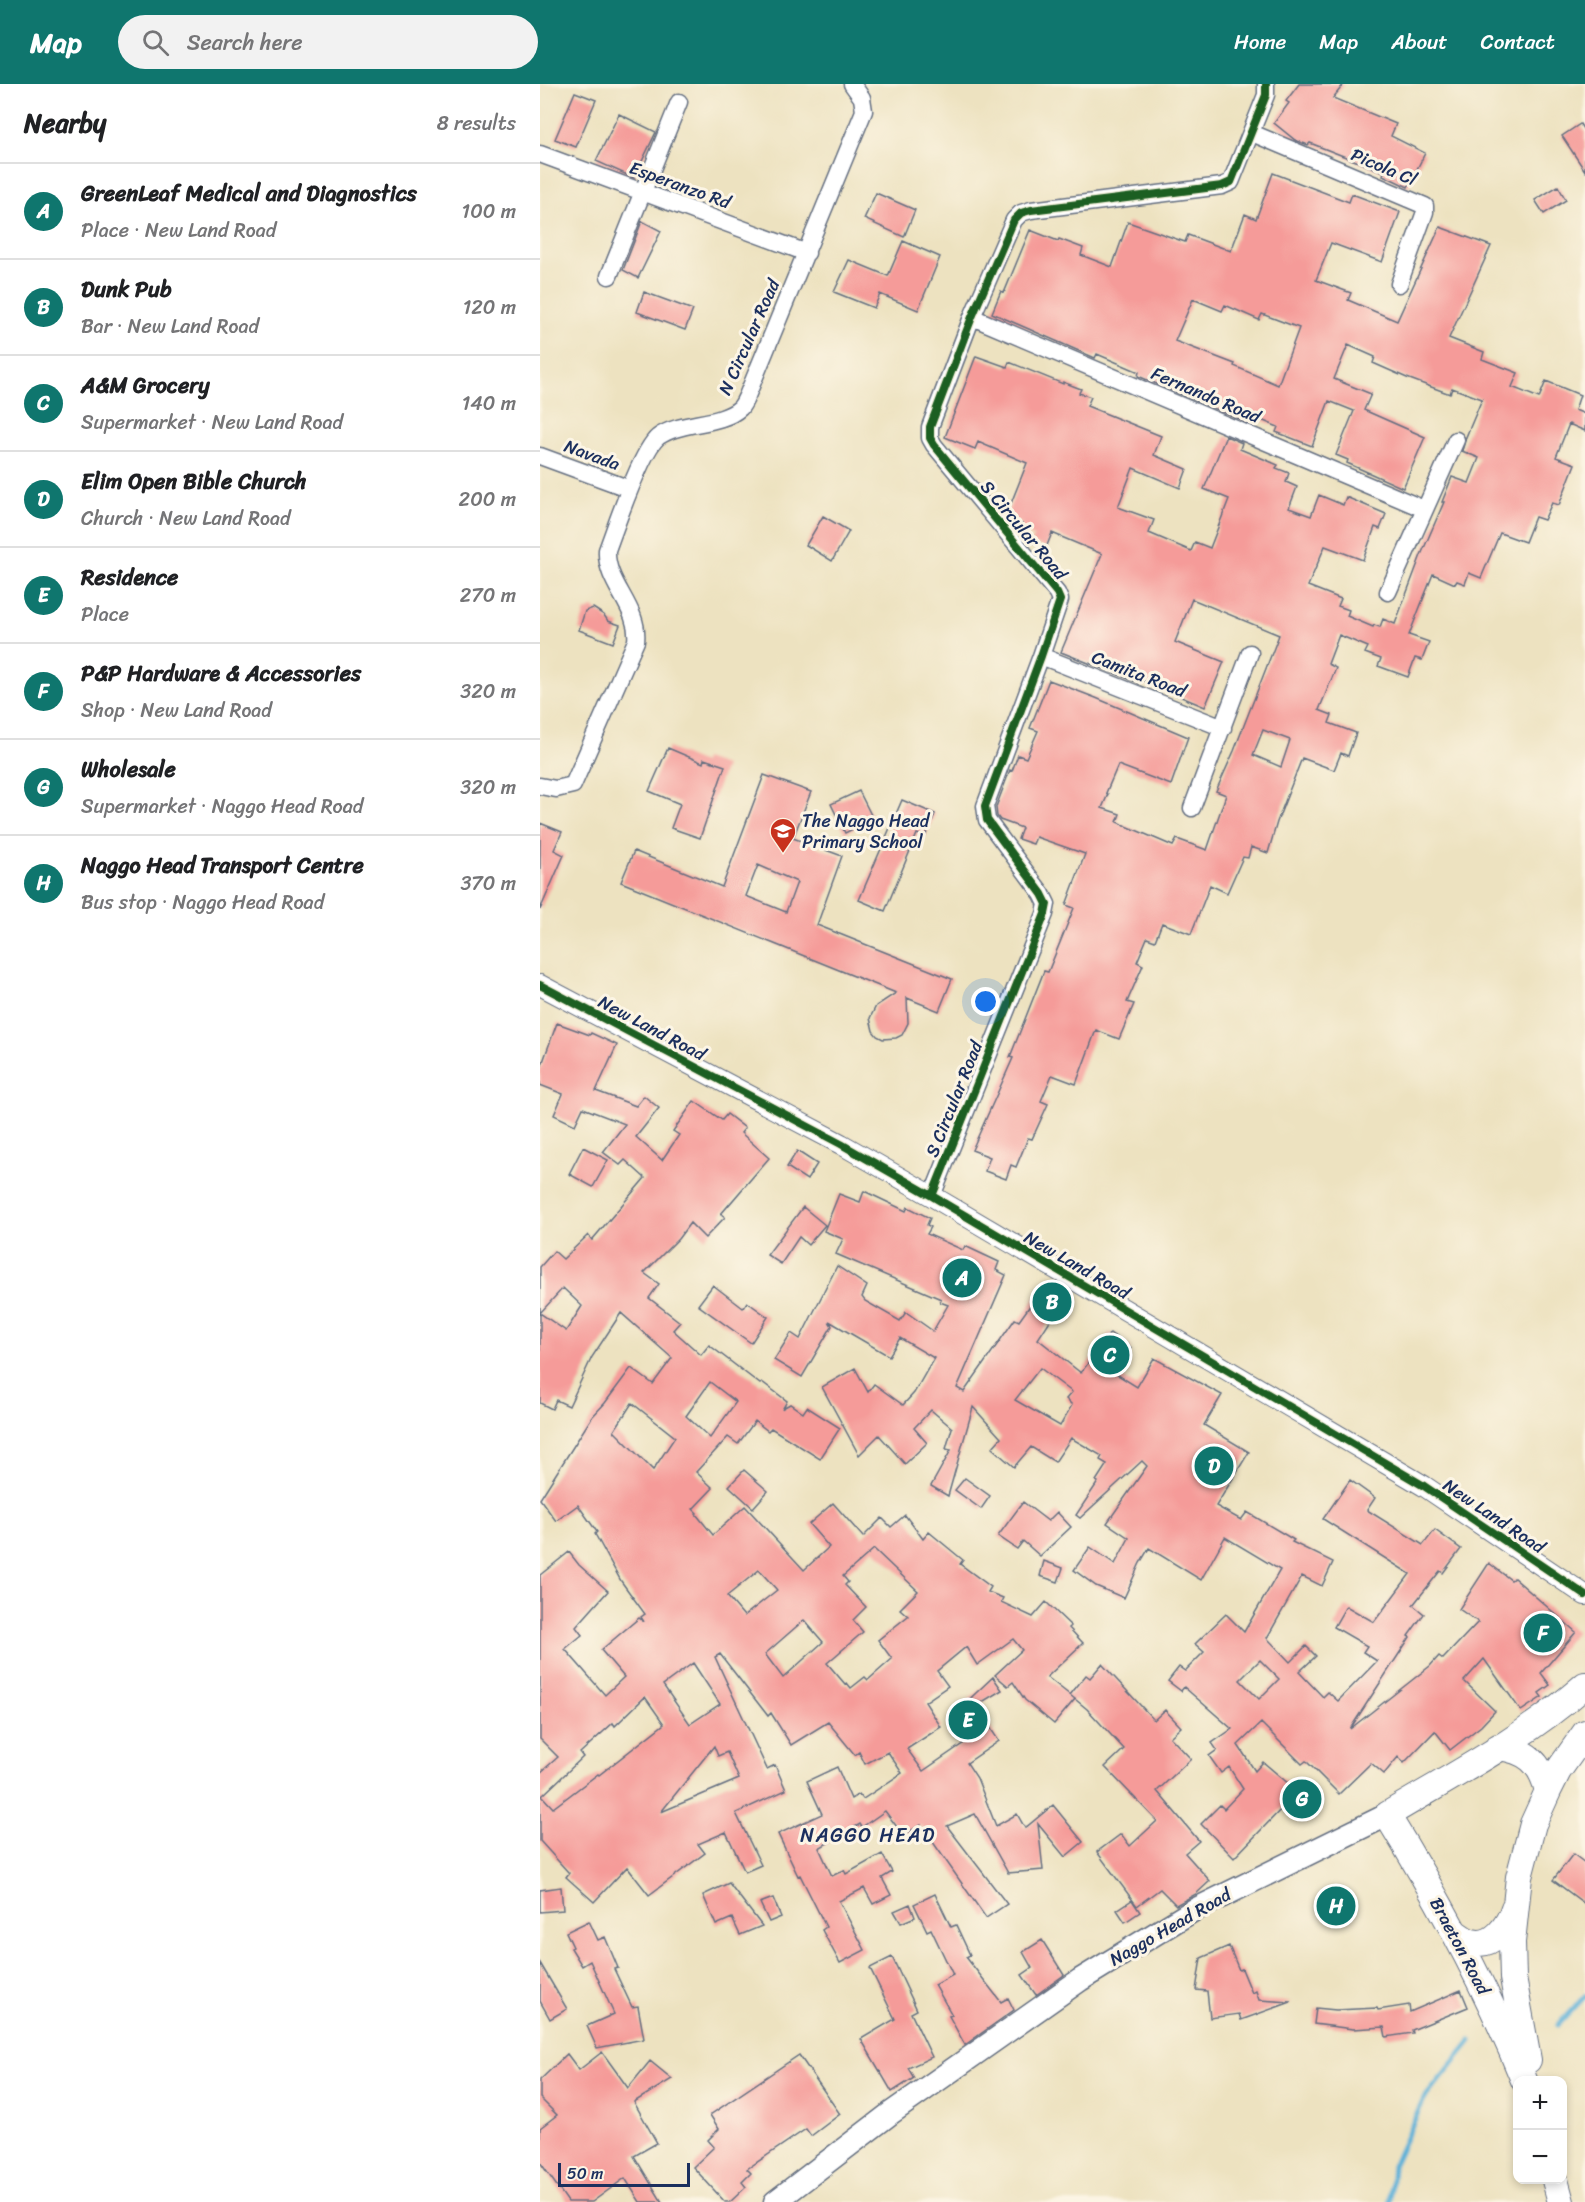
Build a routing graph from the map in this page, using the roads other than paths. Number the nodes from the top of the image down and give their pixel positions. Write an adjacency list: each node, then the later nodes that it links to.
1 (852, 84): 7 (street, N Circular Road)
2 (1266, 84): 4 (street, S Circular Road)
3 (680, 102): 6 (street)
4 (1252, 133): 9 (street, Picola Cl); 10 (street, S Circular Road)
5 (540, 154): 6 (street, Esperanzo Rd)
6 (643, 192): 7 (street, Esperanzo Rd); 8 (street)
7 (807, 253): 13 (street, N Circular Road)
8 (609, 276)
9 (1399, 284)
10 (972, 317): 14 (street, Fernando Road); 17 (street, S Circular Road)
11 (1456, 440): 14 (street)
12 (540, 456): 13 (street, Navada)
13 (630, 489): 19 (street, N Circular Road)
14 (1424, 509): 15 (street)
15 (1388, 592)
16 (1250, 653): 18 (street)
17 (1041, 656): 18 (street, Camita Road); 22 (street, S Circular Road)
18 (1223, 728): 20 (street)
19 (540, 786)
20 (1192, 808)
21 (540, 985): 22 (street, New Land Road)
22 (932, 1196): 23 (street, New Land Road)
23 (1585, 1595)
24 (1585, 1684): 26 (main road, Naggo Head Road)
25 (1585, 1733): 27 (main road, Braeton Road)
26 (1498, 1748): 27 (main road); 28 (main road, Naggo Head Road)
27 (1548, 1791): 29 (main road, Braeton Road)
28 (1387, 1815): 30 (main road, Braeton Road); 34 (main road, Naggo Head Road)
29 (1516, 1902): 30 (main road); 32 (main road, Braeton Road)
30 (1454, 1932): 31 (main road, Braeton Road)
31 (1522, 2076)
32 (1531, 2076)
33 (1556, 2184): 35 (main road)
34 (775, 2202)
35 (1561, 2202)

